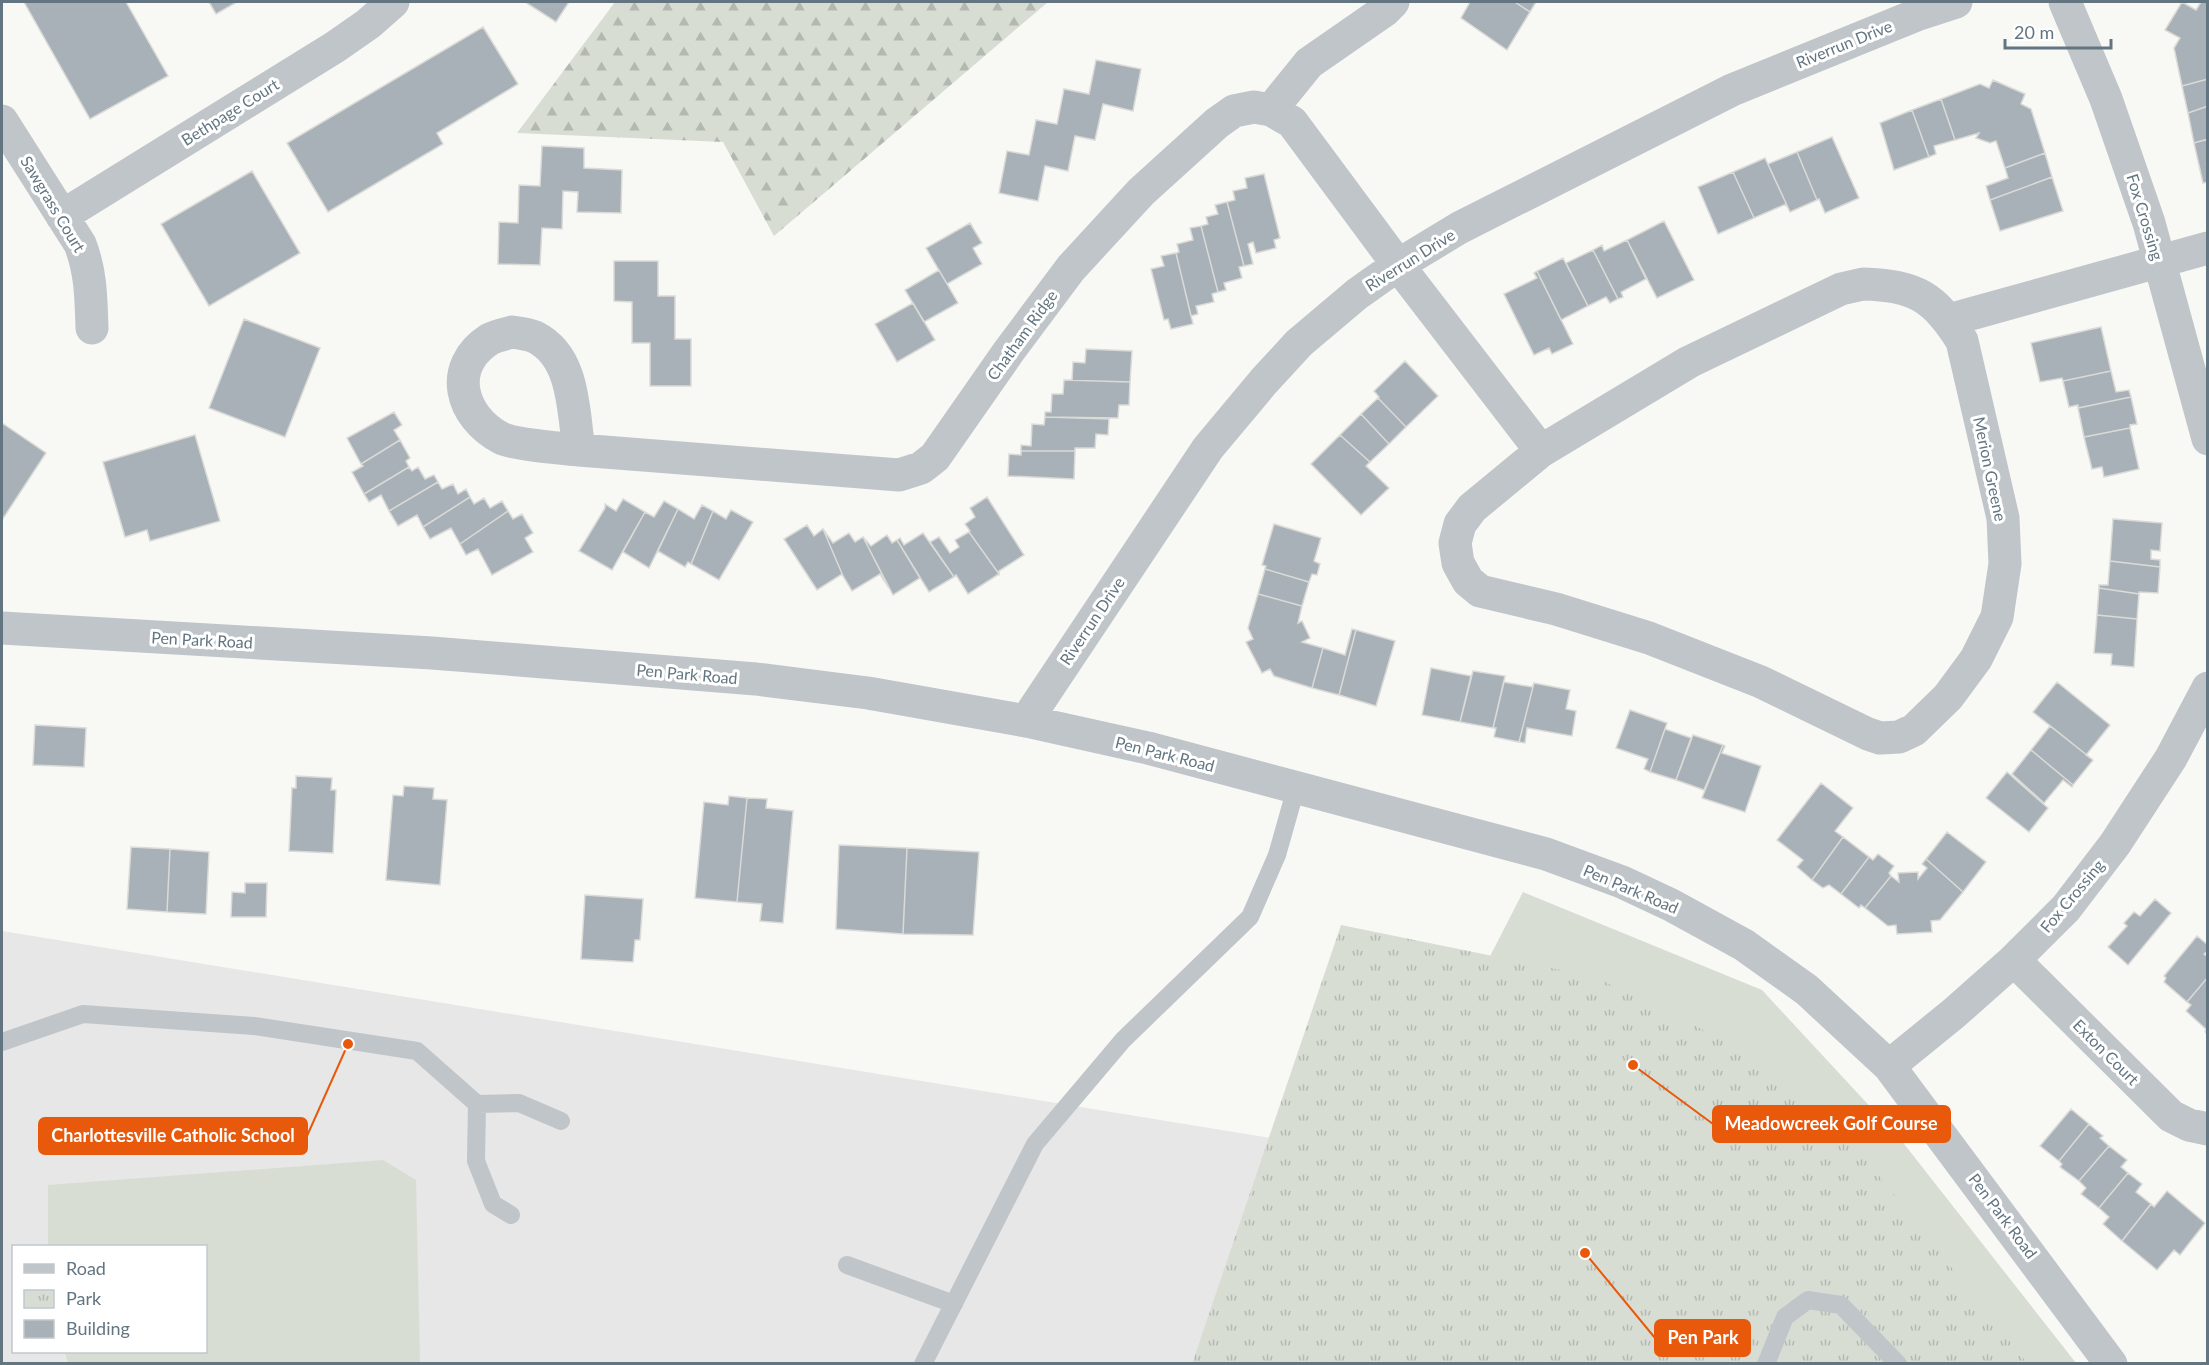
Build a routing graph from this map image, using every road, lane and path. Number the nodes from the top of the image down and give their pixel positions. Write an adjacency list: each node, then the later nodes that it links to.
1 (1393, 2): 5 (street)
2 (1956, 2): 10 (street, Riverrun Drive)
3 (2065, 2): 9 (street, Fox Crossing)
4 (384, 5): 7 (street, Bethpage Court)
5 (1271, 110): 10 (street); 14 (street, Chatham Ridge)
6 (2, 121): 7 (street, Sawgrass Court)
7 (62, 216): 12 (street, Sawgrass Court)
8 (2208, 248): 9 (street)
9 (2159, 261): 11 (street); 13 (street, Fox Crossing)
10 (1398, 265): 15 (street); 18 (street, Riverrun Drive)
11 (1949, 320): 15 (street, Merion Greene); 15 (street, Merion Greene)
12 (92, 328)
13 (2208, 440)
14 (579, 450)
15 (1541, 451)
16 (2, 628): 18 (street, Pen Park Road)
17 (2208, 687): 20 (street, Fox Crossing)
18 (1026, 720): 19 (street, Pen Park Road)
19 (1296, 788): 22 (street, Pen Park Road); 28 (lane)
20 (2014, 960): 22 (street, Fox Crossing); 25 (street, Exton Court)
21 (2, 1042): 23 (lane)
22 (1889, 1066): 32 (street, Pen Park Road)
23 (477, 1104): 24 (lane); 26 (lane)
24 (561, 1121)
25 (2208, 1129)
26 (511, 1215)
27 (847, 1265): 28 (lane)
28 (954, 1304): 29 (lane)
29 (923, 1364)
30 (1766, 1364): 31 (lane)
31 (1898, 1364)
32 (2111, 1364)

